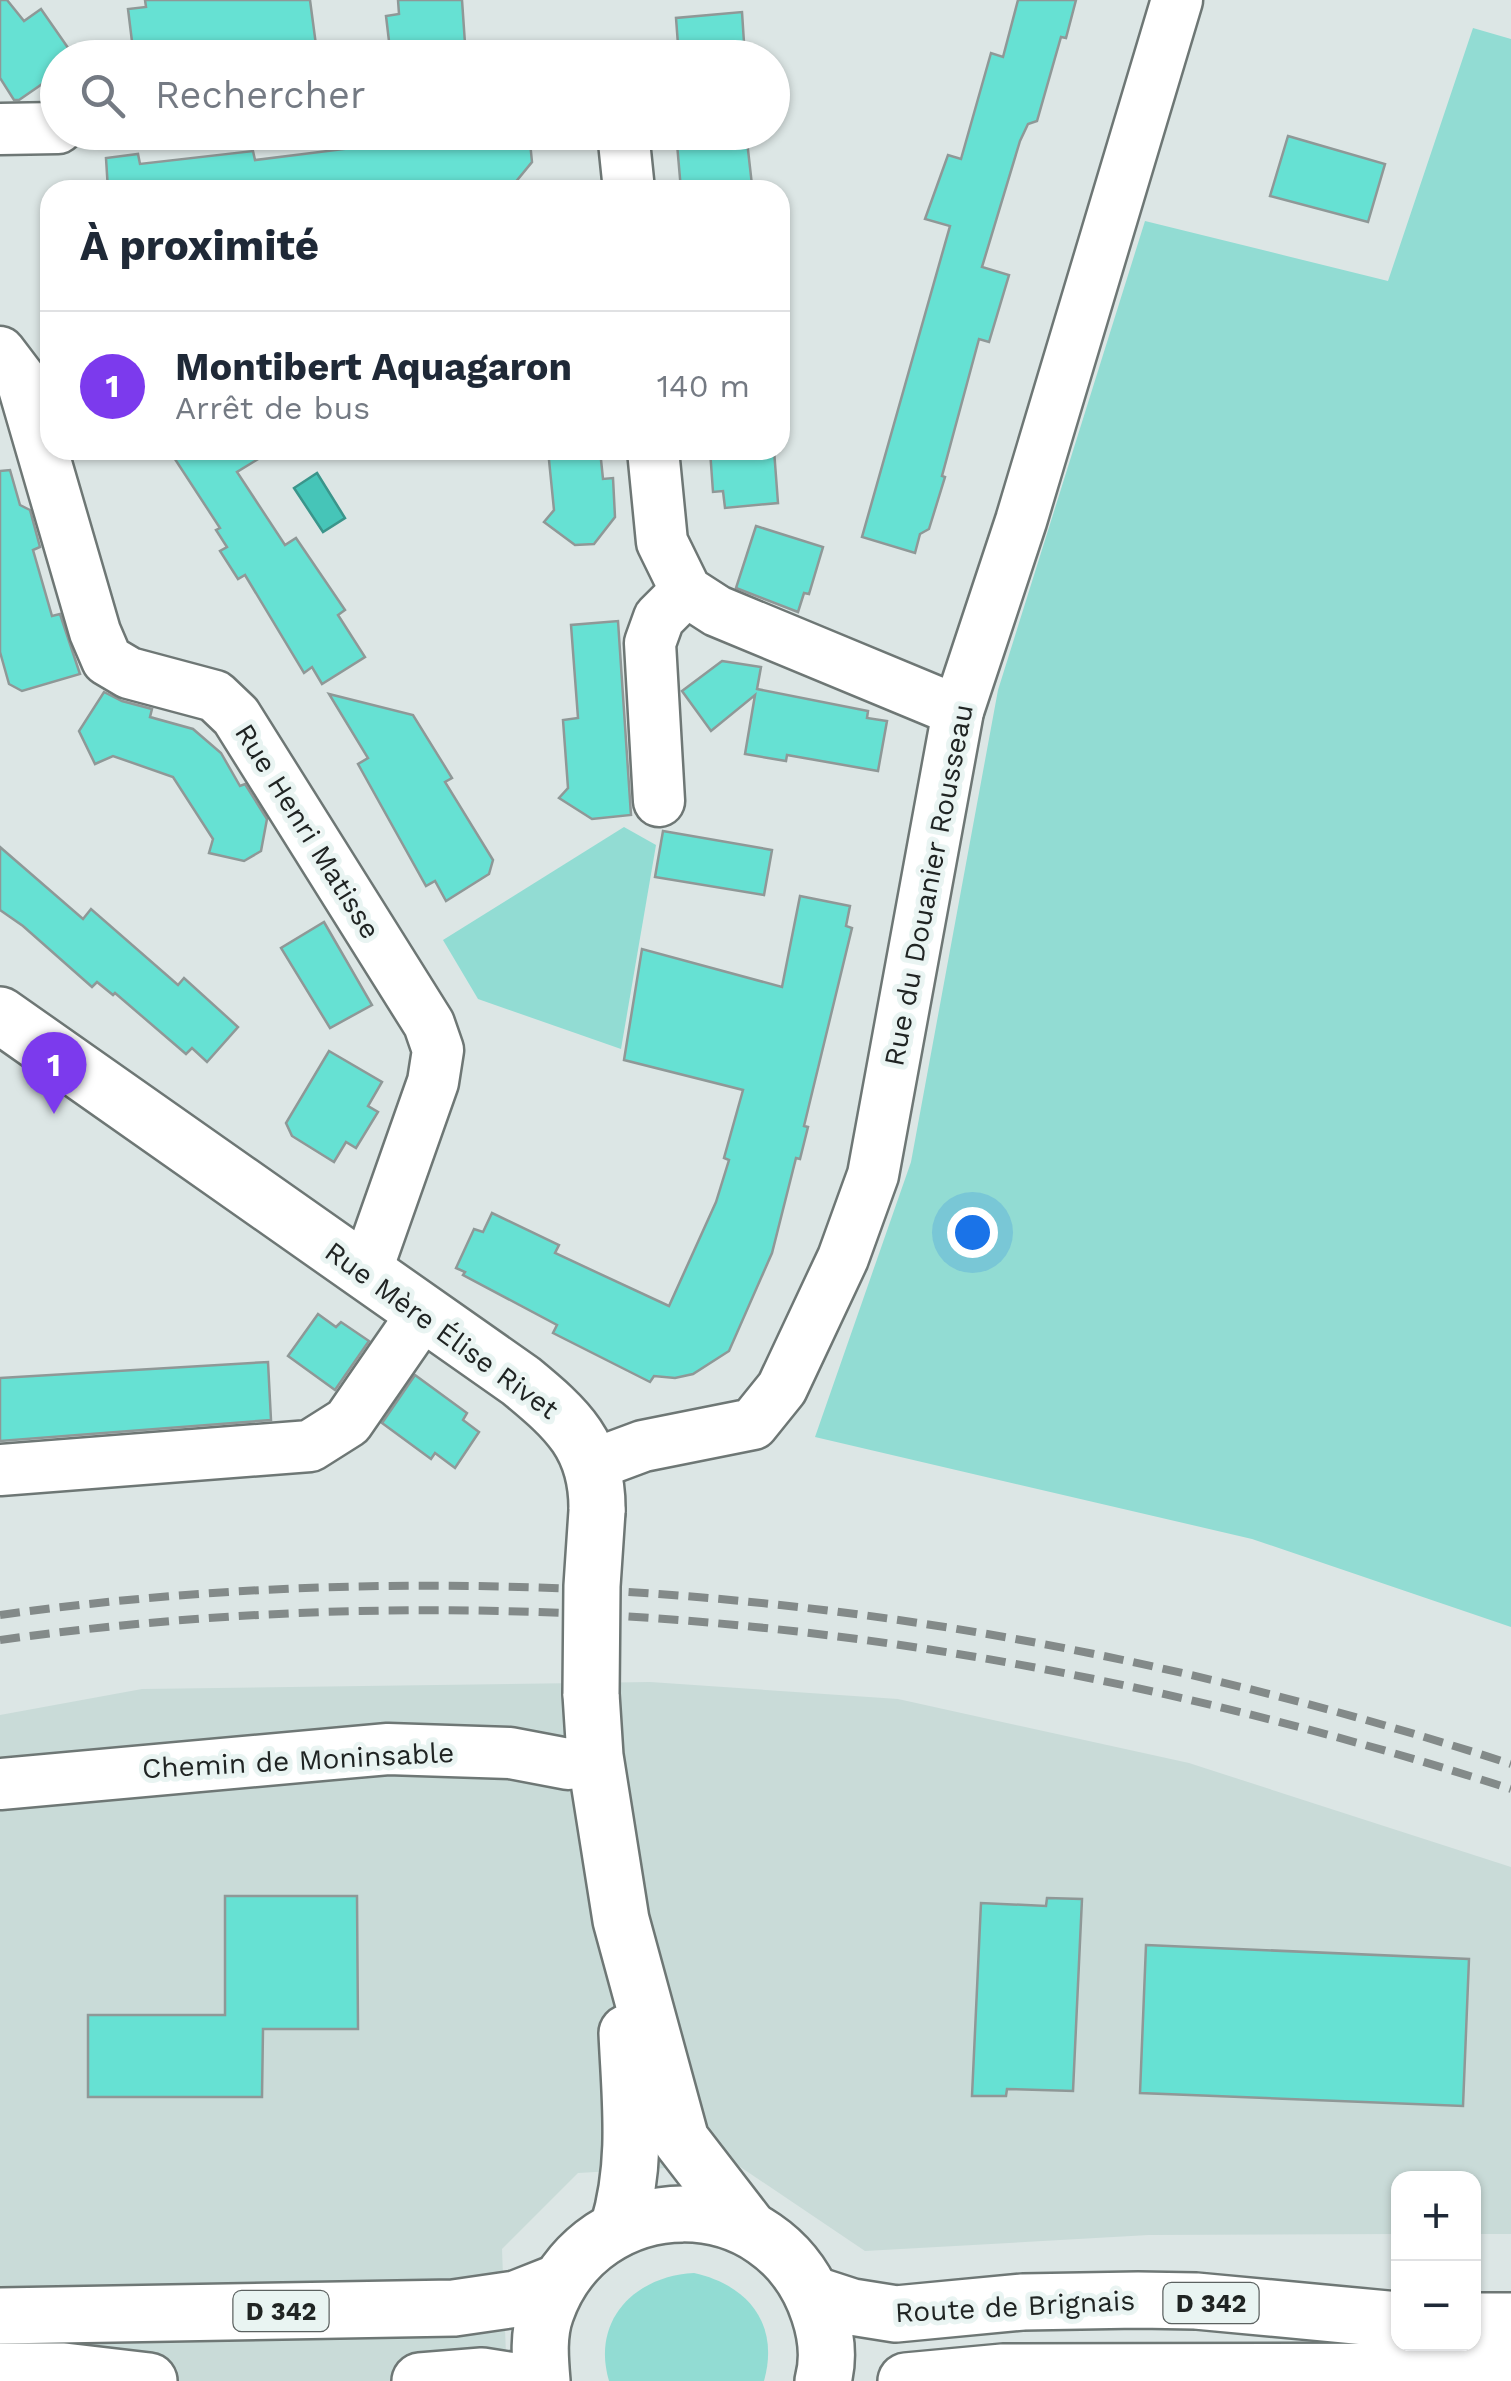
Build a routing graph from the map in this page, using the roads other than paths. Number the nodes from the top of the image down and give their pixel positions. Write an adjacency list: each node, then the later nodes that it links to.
1 (1177, 0): 11 (street, Rue du Douanier Rousseau)
2 (40, 128): 3 (street)
3 (0, 129)
4 (625, 150): 5 (street)
5 (628, 180)
6 (0, 352): 7 (street, Rue Henri Matisse)
7 (40, 443)
8 (45, 460): 14 (street, Rue Henri Matisse)
9 (654, 460): 10 (street)
10 (686, 591): 11 (street); 12 (street)
11 (958, 711): 17 (street, Rue du Douanier Rousseau)
12 (660, 801)
13 (0, 1015): 14 (main road, Rue Mère Élise Rivet)
14 (366, 1272): 15 (main road, Rue Mère Élise Rivet)
15 (424, 1312): 16 (street); 17 (main road, Rue Mère Élise Rivet)
16 (0, 1470)
17 (594, 1488): 18 (main road, bridge)
18 (595, 1756): 19 (street, Chemin de Moninsable); 20 (main road)
19 (0, 1784)
20 (622, 1920): 21 (main road); 22 (main road)
21 (748, 2227): 22 (main road); 24 (main road)
22 (618, 2228): 23 (main road)
23 (559, 2282): 25 (main road, D 342); 34 (main road)
24 (812, 2294): 26 (main road, Route de Brignais / D 342); 35 (main road)
25 (0, 2316)
26 (1391, 2319)
27 (1481, 2321): 28 (main road)
28 (1511, 2322)
29 (0, 2371): 31 (main road)
30 (1511, 2371): 36 (main road)
31 (149, 2381)
32 (420, 2381): 33 (main road)
33 (516, 2381)
34 (542, 2381)
35 (823, 2381)
36 (906, 2381)

